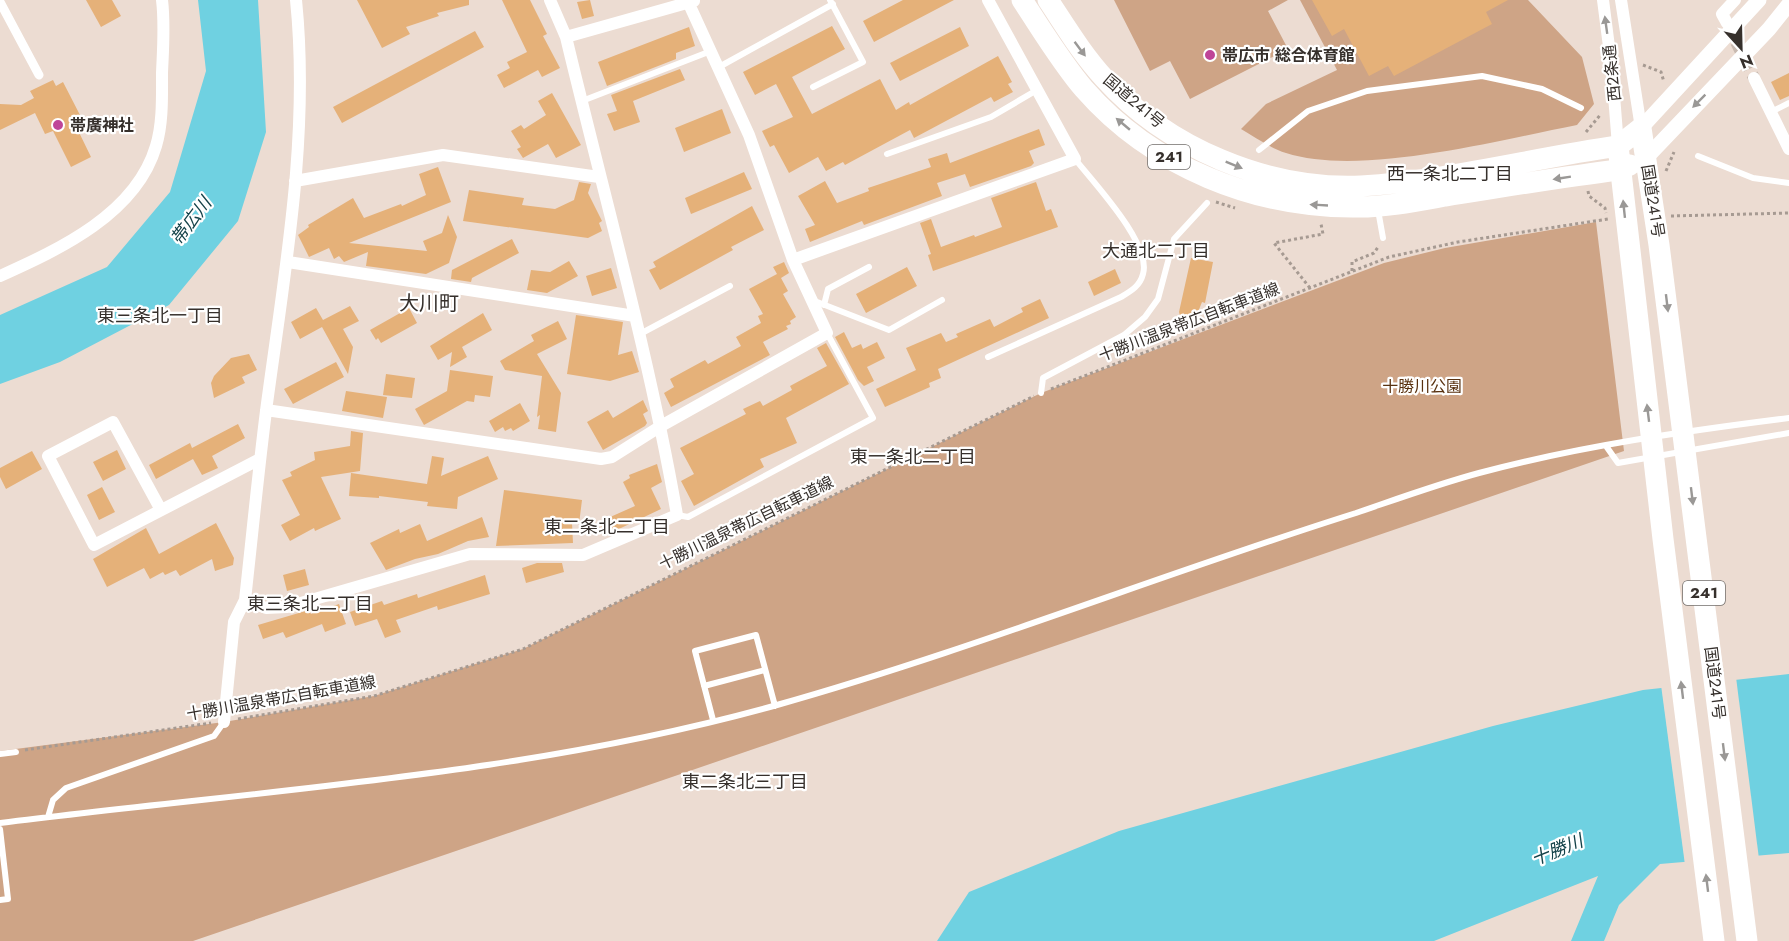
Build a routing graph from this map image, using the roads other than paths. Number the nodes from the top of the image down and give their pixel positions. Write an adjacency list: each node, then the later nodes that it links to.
1 (162, 0): 46 (street)
2 (296, 0): 37 (street)
3 (550, 0): 16 (street)
4 (988, 0): 22 (street)
5 (1022, 0): 41 (highway, 国道241号 / 241, one-way to 5)
6 (1048, 0): 39 (highway, 国道241号 / 241, one-way to 39)
7 (1603, 0): 28 (street, 西2条通, one-way to 7)
8 (1621, 0): 27 (street, 西2条通)
9 (1735, 0): 15 (street)
10 (1759, 0): 27 (street)
11 (0, 2): 19 (street)
12 (692, 2): 16 (street); 17 (street)
13 (831, 2): 18 (lane); 21 (lane)
14 (1789, 4): 33 (street, one-way to 33)
15 (1727, 23)
16 (566, 38): 23 (street)
17 (711, 51): 18 (street); 23 (lane)
18 (719, 67): 43 (street)
19 (39, 75)
20 (1754, 78): 26 (street)
21 (813, 87)
22 (1038, 90): 31 (lane); 34 (street)
23 (581, 101): 36 (street)
24 (1789, 103): 26 (lane)
25 (1581, 108): 30 (lane)
26 (1771, 112): 29 (street)
27 (1641, 128): 28 (highway, 国道241号 / 241); 33 (highway, 国道241号 / 241)
28 (1618, 146): 35 (highway); 39 (highway, 国道241号 / 241)
29 (1789, 149)
30 (1259, 150)
31 (887, 154)
32 (1698, 156): 38 (lane)
33 (1646, 158): 35 (highway); 78 (highway, 国道241号 / 241, one-way to 78)
34 (1075, 159): 43 (street); 54 (lane)
35 (1619, 170): 41 (highway, 国道241号 / 241, one-way to 41); 77 (highway, 国道241号 / 241, one-way to 35)
36 (599, 177): 37 (street); 51 (street)
37 (295, 181): 44 (street)
38 (1789, 183)
39 (1377, 184): 41 (lane)
40 (1208, 203): 55 (lane)
41 (1377, 206): 42 (lane)
42 (1383, 238)
43 (794, 260): 48 (street)
44 (288, 262): 51 (street); 56 (street)
45 (869, 267): 50 (lane)
46 (0, 276)
47 (730, 286): 53 (lane)
48 (812, 300): 50 (lane); 52 (street)
49 (942, 300): 50 (lane)
50 (824, 305)
51 (635, 316): 53 (street)
52 (827, 333): 58 (street); 63 (lane)
53 (639, 334): 58 (street)
54 (988, 357)
55 (1041, 393)
56 (266, 410): 58 (street); 61 (street)
57 (1789, 418): 60 (lane)
58 (661, 426): 63 (street)
59 (1789, 433): 60 (lane)
60 (1606, 446): 67 (lane)
61 (260, 459): 62 (street); 64 (street)
62 (161, 510): 62 (street)
63 (676, 515): 64 (street)
64 (245, 600): 69 (street)
65 (765, 670): 66 (lane); 66 (lane); 67 (lane)
66 (704, 686): 68 (lane)
67 (775, 706): 68 (lane)
68 (713, 720): 72 (lane)
69 (224, 722): 72 (lane)
70 (16, 752): 71 (lane)
71 (0, 754)
72 (48, 817): 73 (lane)
73 (0, 823)
74 (0, 829): 75 (lane)
75 (2, 861): 76 (lane)
76 (0, 900)
77 (1714, 941)
78 (1747, 941)

